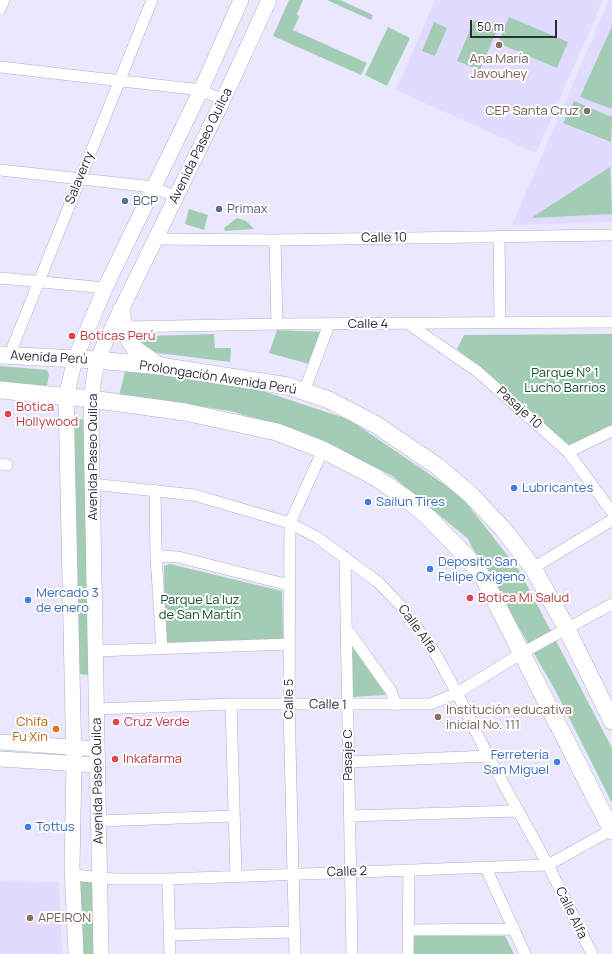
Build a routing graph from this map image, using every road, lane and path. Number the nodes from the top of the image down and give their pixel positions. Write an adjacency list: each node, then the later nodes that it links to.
1 (4, 0): 5 (street)
2 (152, 0): 7 (street, Salaverry)
3 (241, 0): 8 (main road, Avenida Paseo Quilca)
4 (269, 0): 9 (main road, Avenida Paseo Quilca)
5 (0, 9)
6 (0, 67): 7 (street)
7 (119, 80): 8 (street); 11 (street, Salaverry)
8 (201, 90): 9 (street); 12 (main road, Avenida Paseo Quilca)
9 (223, 100): 13 (main road, Avenida Paseo Quilca)
10 (0, 170): 11 (street)
11 (80, 178): 12 (street); 19 (street, Salaverry)
12 (153, 186): 13 (street); 20 (main road, Avenida Paseo Quilca)
13 (176, 197): 16 (main road, Avenida Paseo Quilca)
14 (612, 235): 15 (street, Calle 10)
15 (499, 236): 17 (street, Calle 10); 24 (street)
16 (156, 239): 17 (street, Calle 10); 21 (main road, Avenida Paseo Quilca)
17 (275, 240): 25 (street)
18 (0, 278): 19 (street)
19 (39, 282): 20 (street); 28 (street, Salaverry)
20 (105, 288): 29 (main road, Avenida Paseo Quilca)
21 (122, 310): 27 (main road); 30 (main road, Avenida Paseo Quilca)
22 (612, 322): 24 (street, Calle 4)
23 (407, 323): 24 (street, Calle 4); 26 (street, Calle 4); 38 (street, Pasaje 10)
24 (500, 323)
25 (277, 324): 26 (street, Calle 4); 27 (street, Calle 4)
26 (329, 324): 33 (street)
27 (124, 327): 31 (main road)
28 (5, 356): 29 (main road, Avenida Perú)
29 (75, 359): 30 (main road, Avenida Perú); 34 (main road, Avenida Paseo Quilca)
30 (97, 360): 31 (main road, Prolongación Avenida Perú); 35 (main road, Avenida Paseo Quilca)
31 (160, 366): 33 (main road, Prolongación Avenida Perú)
32 (0, 390): 34 (main road)
33 (304, 392): 46 (main road, Prolongación Avenida Perú)
34 (66, 397): 35 (main road); 63 (main road, Avenida Paseo Quilca)
35 (91, 399): 37 (main road); 39 (main road, Avenida Paseo Quilca)
36 (612, 430): 38 (street)
37 (323, 450): 43 (street, Calle 5); 54 (main road)
38 (568, 452): 41 (street, Pasaje 10)
39 (92, 484): 40 (street, Calle Alfa); 53 (main road, Avenida Paseo Quilca)
40 (155, 490): 43 (street, Calle Alfa); 44 (street)
41 (612, 512)
42 (612, 520): 46 (street)
43 (290, 523): 45 (street, Calle Alfa); 47 (street, Calle 5)
44 (156, 556): 47 (street); 52 (street)
45 (345, 557): 49 (street, Pasaje C); 55 (street, Calle Alfa)
46 (533, 568): 50 (main road, Prolongación Avenida Perú)
47 (289, 585): 51 (street, Calle 5)
48 (612, 604): 50 (street, Calle 1)
49 (347, 629): 58 (street, Pasaje C); 59 (street)
50 (567, 629): 54 (street, Calle 1); 61 (main road, Prolongación Avenida Perú)
51 (289, 644): 52 (street); 57 (street, Calle 5)
52 (162, 649): 53 (street)
53 (96, 651): 60 (main road, Avenida Paseo Quilca)
54 (522, 653): 55 (street, Calle 1); 74 (main road)
55 (458, 693): 59 (street, Calle 1); 65 (street, Calle Alfa)
56 (232, 704): 57 (street, Calle 1); 60 (street, Calle 1); 71 (street)
57 (289, 704): 58 (street, Calle 1); 79 (street, Calle 5)
58 (348, 705): 59 (street, Calle 1); 67 (street, Pasaje C)
59 (396, 705)
60 (97, 708): 64 (main road, Avenida Paseo Quilca)
61 (612, 721)
62 (0, 742): 63 (main road)
63 (73, 747): 64 (main road); 68 (main road, Avenida Paseo Quilca)
64 (97, 749): 69 (main road, Avenida Paseo Quilca)
65 (488, 756): 67 (street); 70 (street, Calle Alfa)
66 (0, 759): 68 (main road)
67 (348, 762): 72 (street, Pasaje C)
68 (74, 764): 69 (main road); 80 (main road, Avenida Paseo Quilca)
69 (98, 765): 73 (main road, Avenida Paseo Quilca)
70 (517, 811): 72 (street); 75 (street, Calle Alfa)
71 (233, 816): 73 (street); 81 (street)
72 (349, 816): 78 (street, Pasaje C)
73 (99, 821): 82 (main road, Avenida Paseo Quilca)
74 (612, 830): 75 (street, Calle 2)
75 (548, 865): 76 (street, Calle 2); 95 (street, Calle Alfa)
76 (486, 868): 77 (street, Calle 2); 84 (street)
77 (409, 870): 78 (street, Calle 2); 85 (street)
78 (350, 872): 79 (street, Calle 2); 92 (street, Pasaje C)
79 (294, 874): 81 (street, Calle 2); 86 (street, Calle 5)
80 (73, 875): 82 (street, Calle 2); 88 (main road, Avenida Paseo Quilca)
81 (236, 876): 83 (street, Calle 2)
82 (100, 878): 83 (street, Calle 2); 89 (main road, Avenida Paseo Quilca)
83 (168, 878): 87 (street)
84 (514, 929): 85 (street); 94 (street)
85 (408, 930): 93 (street)
86 (294, 932): 87 (street); 91 (street, Calle 5)
87 (170, 935): 90 (street)
88 (76, 954)
89 (102, 954)
90 (170, 954)
91 (295, 954)
92 (352, 954)
93 (408, 954)
94 (525, 954)
95 (592, 954)

